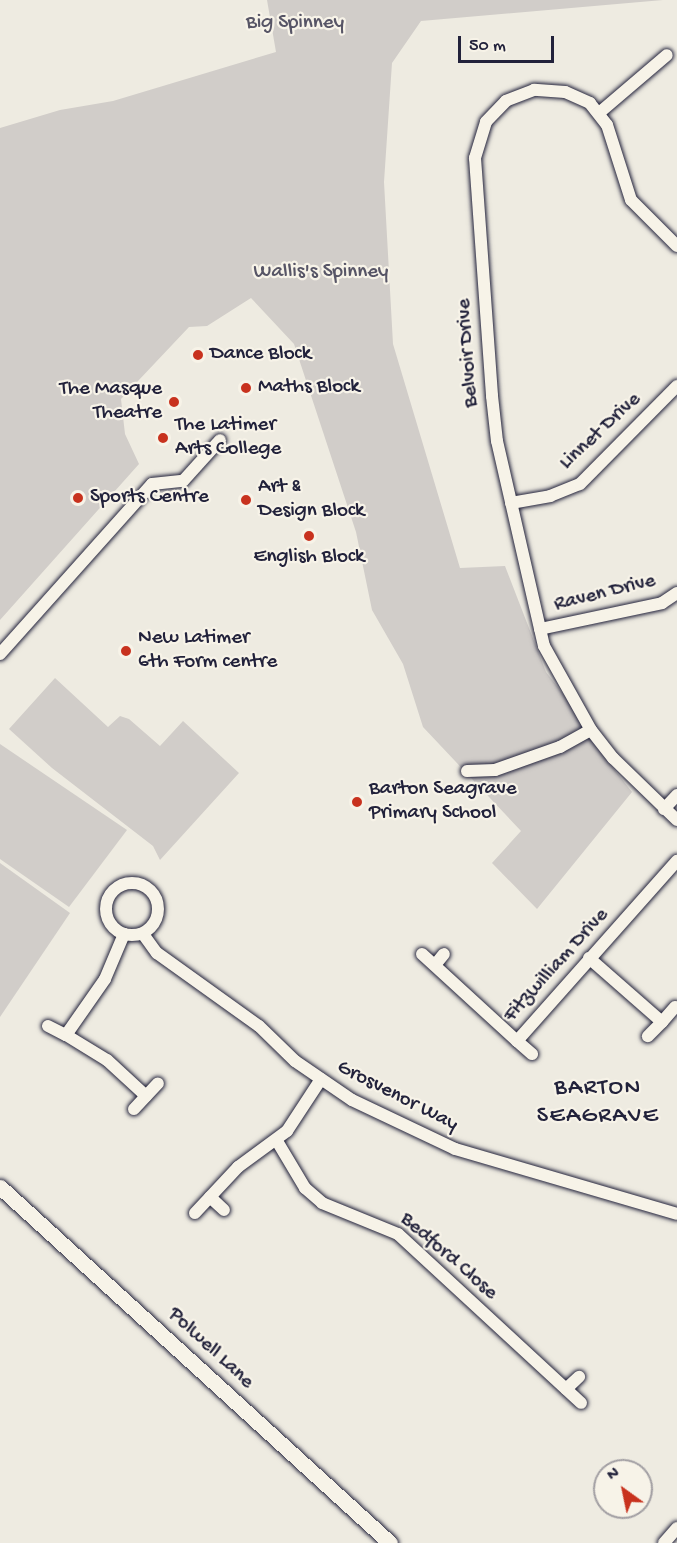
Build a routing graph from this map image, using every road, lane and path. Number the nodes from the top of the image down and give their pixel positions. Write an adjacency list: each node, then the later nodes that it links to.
1 (667, 55): 2 (street)
2 (599, 113): 3 (street, Belvoir Drive); 8 (street, Belvoir Drive)
3 (677, 246)
4 (677, 386): 5 (street, Linnet Drive)
5 (667, 396): 6 (street); 8 (street, Linnet Drive)
6 (677, 406)
7 (220, 440): 11 (street)
8 (511, 503): 10 (street, Belvoir Drive)
9 (677, 592): 10 (street, Raven Drive)
10 (540, 629): 12 (street, Belvoir Drive)
11 (0, 654)
12 (591, 730): 13 (street); 15 (street, Belvoir Drive)
13 (467, 771)
14 (677, 795): 15 (street)
15 (664, 809): 16 (street, Belvoir Drive)
16 (677, 820)
17 (677, 861): 22 (street, Fitzwilliam Drive)
18 (124, 934): 19 (street); 19 (street); 27 (street)
19 (143, 934): 31 (street, Grosvenor Way)
20 (422, 954): 23 (street, Fitzwilliam Drive)
21 (444, 954): 23 (street)
22 (589, 958): 25 (street); 29 (street, Fitzwilliam Drive)
23 (435, 965): 29 (street, Fitzwilliam Drive)
24 (675, 1007): 25 (street)
25 (662, 1022): 28 (street)
26 (48, 1026): 27 (street)
27 (66, 1035): 33 (street)
28 (648, 1036)
29 (517, 1041): 30 (street)
30 (532, 1054)
31 (321, 1079): 35 (street); 40 (street, Grosvenor Way)
32 (158, 1083): 33 (street)
33 (146, 1096): 34 (street)
34 (134, 1109)
35 (277, 1141): 37 (street); 42 (street, Bedford Close)
36 (0, 1187): 45 (street, Polwell Lane)
37 (210, 1197): 38 (street); 39 (street)
38 (224, 1210)
39 (195, 1213)
40 (677, 1214)
41 (579, 1377): 42 (street)
42 (567, 1389): 43 (street, Bedford Close)
43 (580, 1403)
44 (677, 1528): 46 (street)
45 (390, 1543)
46 (664, 1543)

